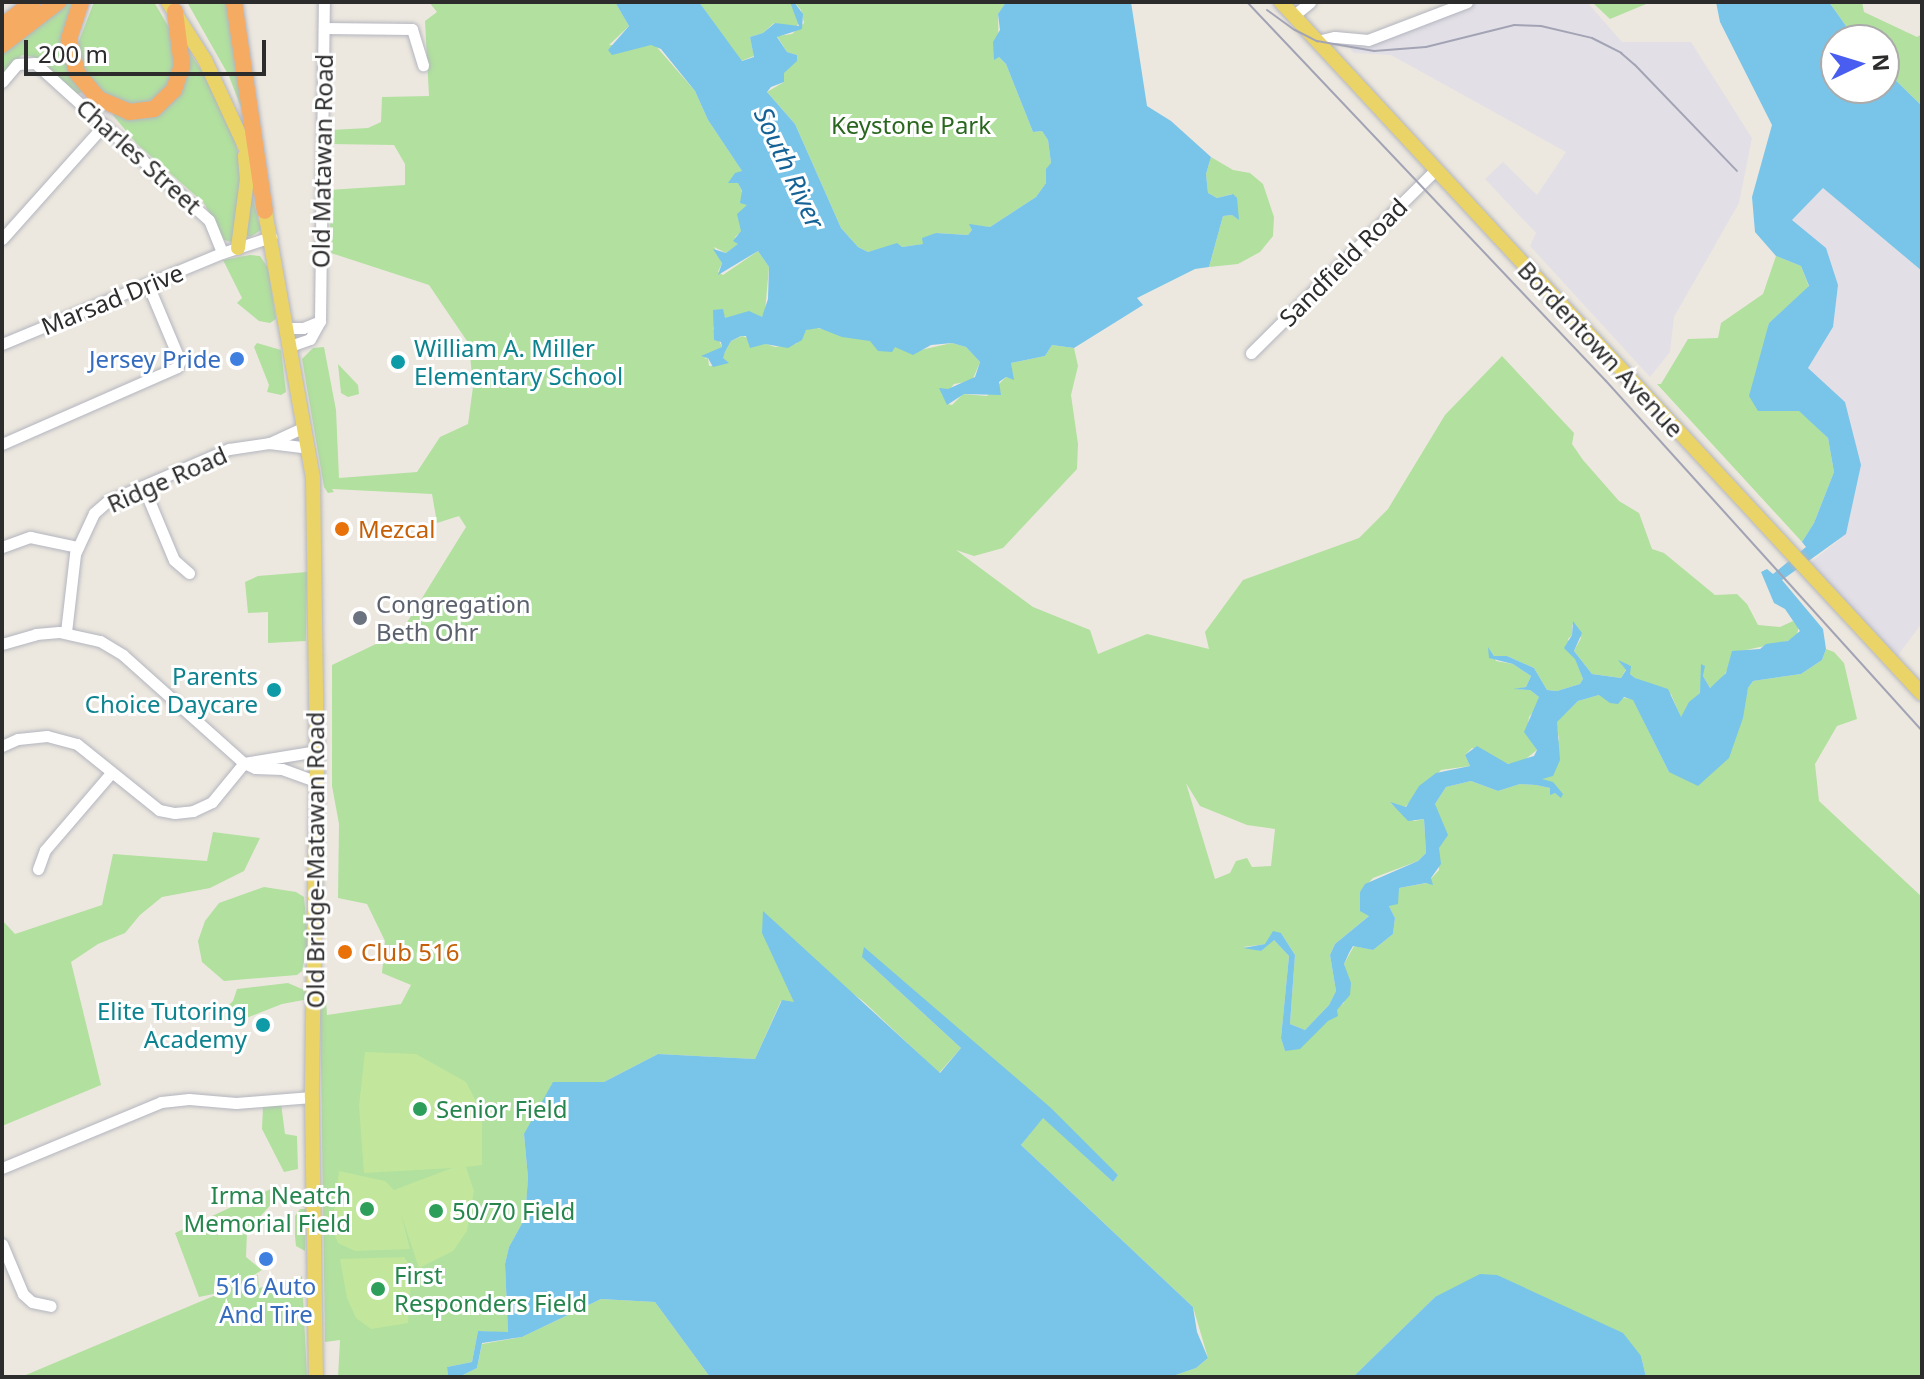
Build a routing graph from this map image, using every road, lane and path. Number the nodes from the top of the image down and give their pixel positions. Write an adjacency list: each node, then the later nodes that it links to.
1 (33, 2): 12 (highway)
2 (58, 2): 15 (highway)
3 (81, 2): 9 (highway)
4 (234, 2): 21 (highway)
5 (324, 2): 13 (street, Old Matawan Road)
6 (1281, 2): 11 (main road, Bordentown Avenue)
7 (1310, 2): 11 (street)
8 (1467, 2): 10 (street)
9 (172, 6): 19 (main road, Old Bridge-Matawan Road)
10 (1445, 6): 14 (street)
11 (1293, 16): 14 (main road, Bordentown Avenue)
12 (2, 26)
13 (324, 28): 16 (street); 27 (street, Old Matawan Road)
14 (1317, 41): 20 (main road, Bordentown Avenue)
15 (2, 45)
16 (423, 65)
17 (2, 82): 18 (street, Charles Street)
18 (104, 125): 22 (street); 25 (street, Charles Street)
19 (244, 144): 21 (main road, Old Bridge-Matawan Road); 24 (main road)
20 (1435, 170): 31 (street, Sandfield Road); 42 (main road, Bordentown Avenue)
21 (265, 211): 23 (main road, Old Bridge-Matawan Road)
22 (2, 239)
23 (272, 242): 24 (street); 28 (main road, Old Bridge-Matawan Road)
24 (238, 248): 25 (street)
25 (222, 253): 26 (street, Marsad Drive)
26 (148, 285): 29 (street, Marsad Drive); 34 (street)
27 (320, 321): 28 (street); 30 (street)
28 (287, 328): 30 (main road, Old Bridge-Matawan Road)
29 (2, 344)
30 (290, 346): 32 (main road, Old Bridge-Matawan Road)
31 (1251, 353)
32 (304, 427): 33 (street, Ridge Road); 35 (main road, Old Bridge-Matawan Road)
33 (269, 443): 35 (street, Ridge Road); 36 (street, Ridge Road)
34 (2, 444)
35 (308, 448): 44 (main road, Old Bridge-Matawan Road)
36 (143, 486): 38 (street, Ridge Road); 39 (street)
37 (2, 547): 38 (street)
38 (78, 547): 40 (street, Ridge Road)
39 (189, 573)
40 (66, 632): 41 (street); 45 (street)
41 (2, 644)
42 (1922, 694)
43 (2, 746): 47 (street)
44 (317, 751): 46 (street); 48 (main road, Old Bridge-Matawan Road)
45 (244, 763): 46 (street); 47 (street)
46 (282, 764): 48 (street)
47 (111, 773): 49 (street)
48 (317, 782): 50 (main road, Old Bridge-Matawan Road)
49 (38, 869)
50 (312, 1097): 51 (street); 54 (main road, Old Bridge-Matawan Road)
51 (2, 1168)
52 (2, 1244): 53 (street)
53 (51, 1306)
54 (316, 1377)

